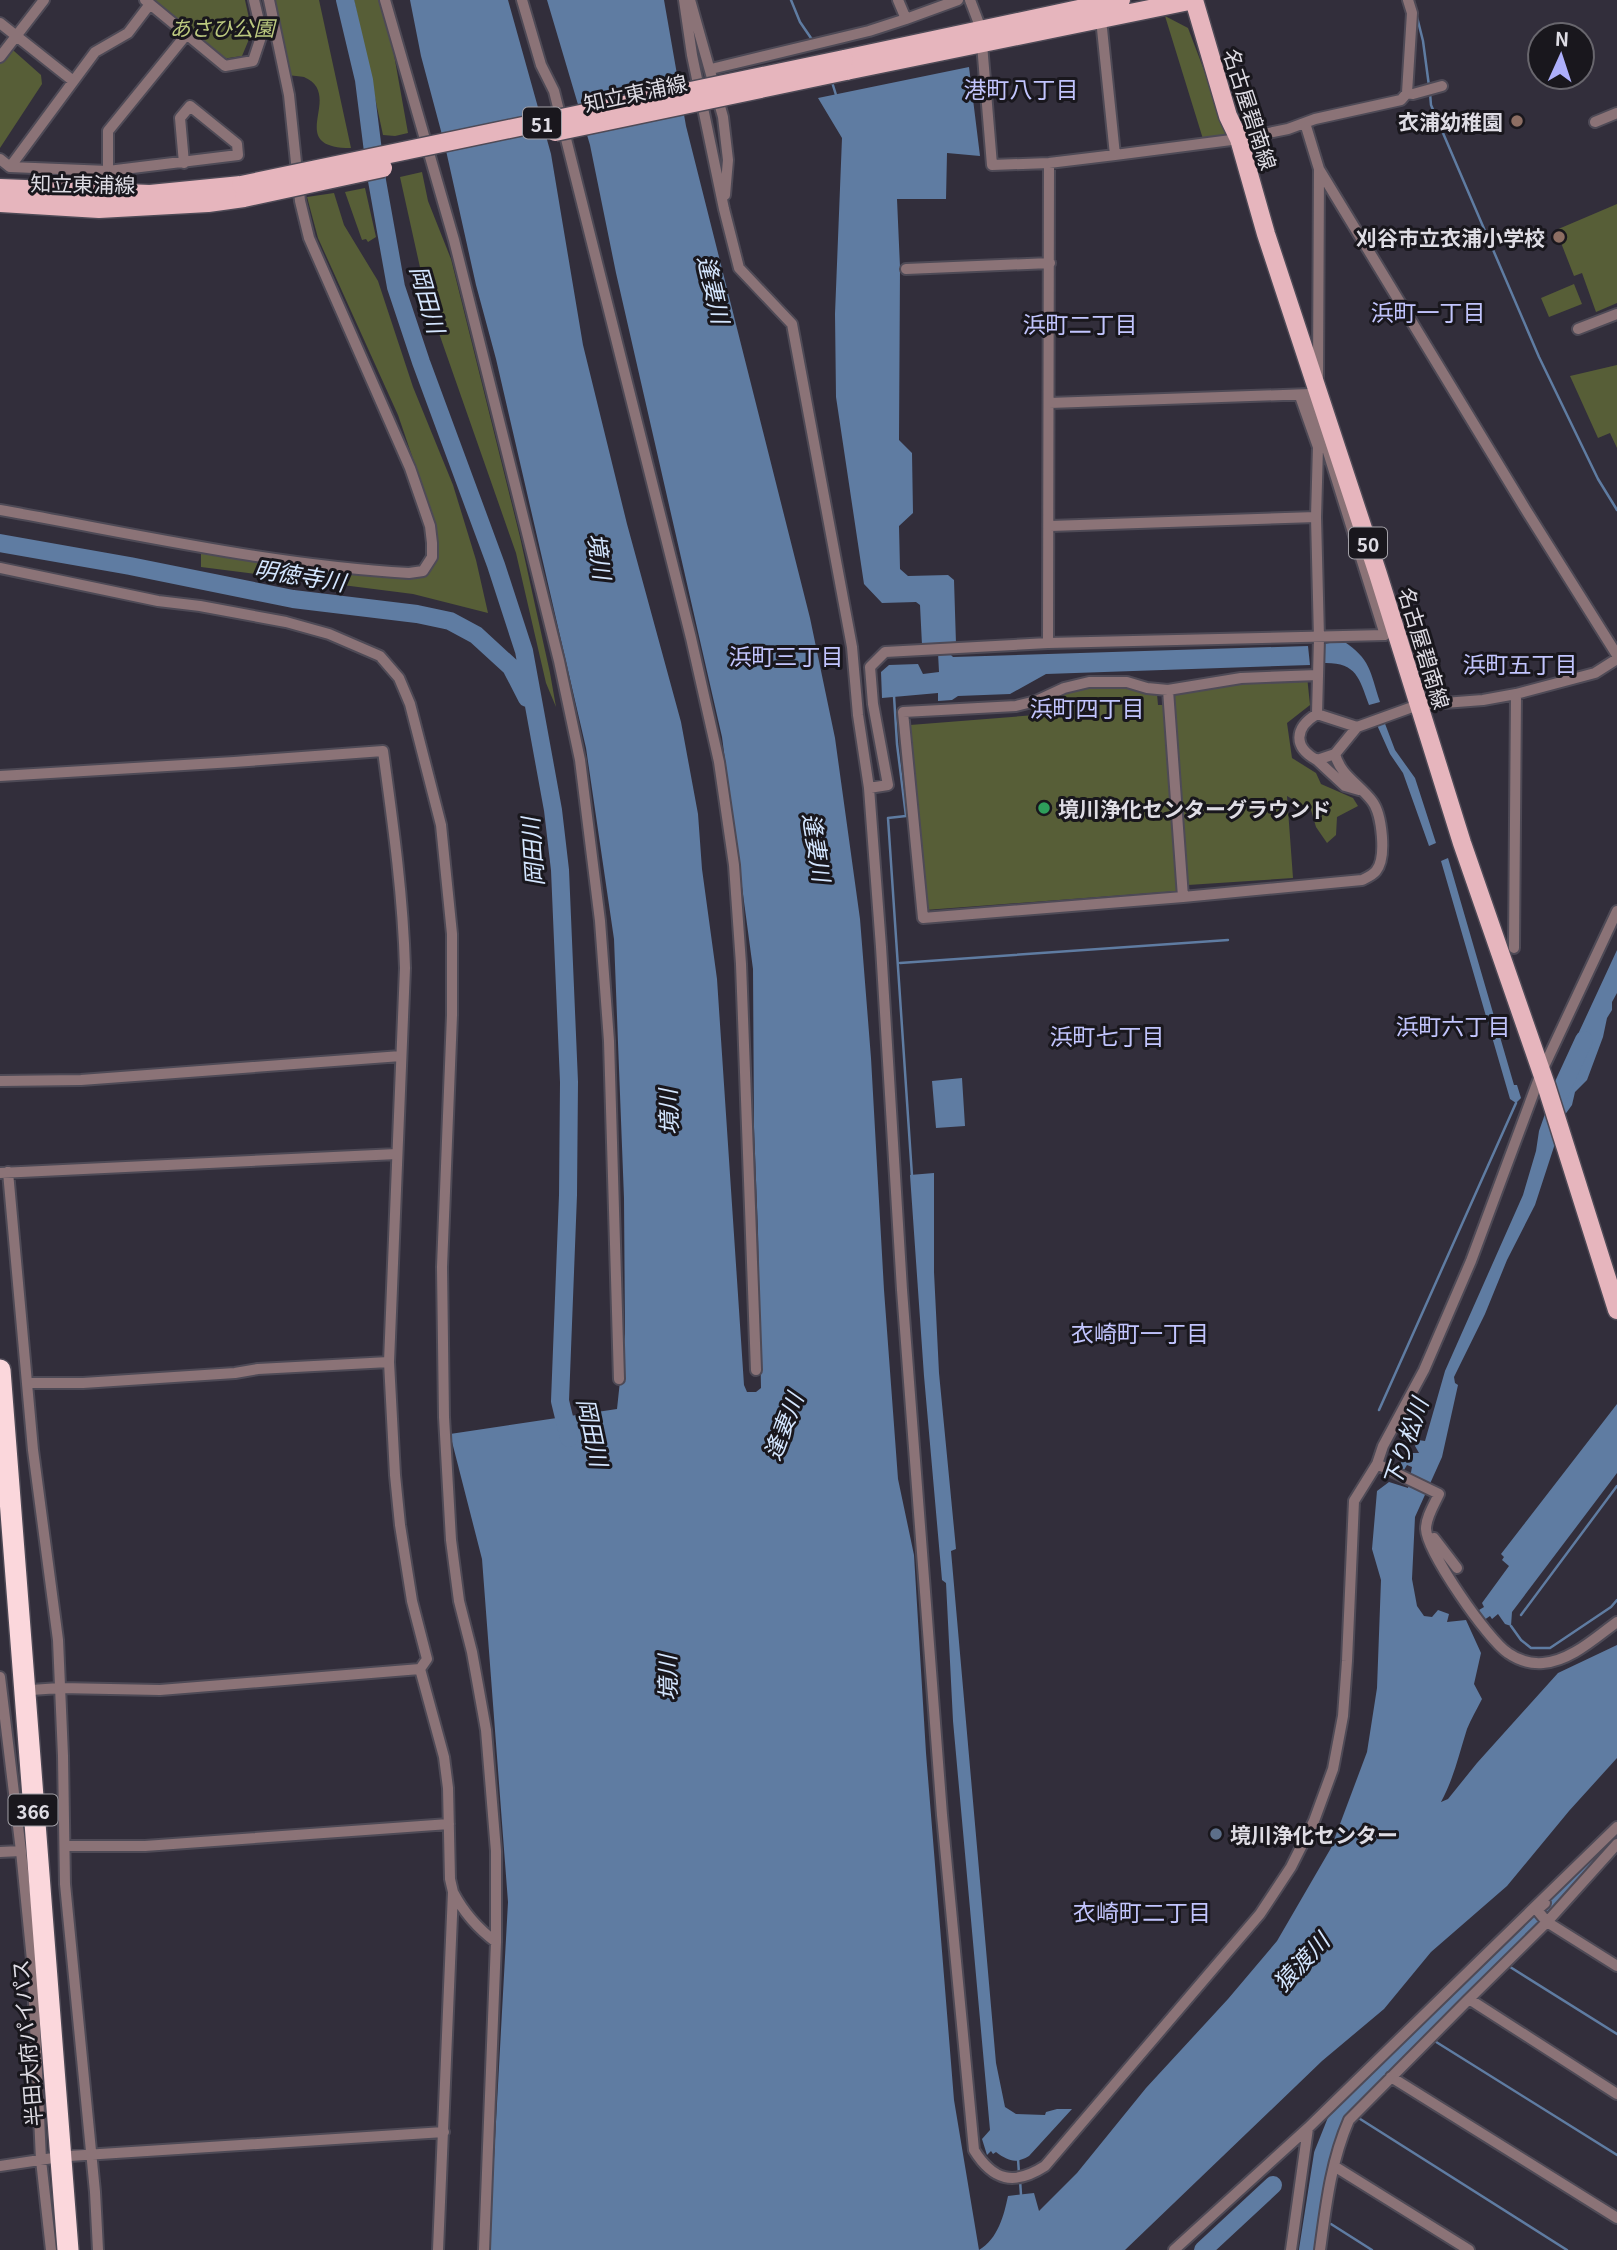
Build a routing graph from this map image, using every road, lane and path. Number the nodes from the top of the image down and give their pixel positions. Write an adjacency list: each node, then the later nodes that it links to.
1 (44, 0): 21 (street)
2 (254, 0): 19 (street)
3 (269, 0): 49 (street)
4 (385, 0): 79 (street)
5 (522, 0): 78 (street)
6 (684, 0): 41 (street)
7 (691, 0): 23 (street)
8 (898, 0): 17 (street)
9 (938, 0): 17 (street)
10 (958, 0): 17 (street)
11 (970, 0): 20 (street)
12 (1121, 0): 16 (main road, 知立東浦線 / 51)
13 (1194, 0): 16 (main road, 知立東浦線 / 51); 30 (main road, 名古屋碧南線 / 50)
14 (1408, 0): 26 (street)
15 (147, 2): 19 (street); 24 (street)
16 (1099, 8): 20 (main road, 知立東浦線 / 51); 31 (street)
17 (905, 16): 23 (street)
18 (0, 23): 21 (street)
19 (186, 35): 37 (street)
20 (982, 36): 34 (street); 39 (main road, 知立東浦線 / 51, bridge)
21 (16, 37): 22 (street); 24 (street)
22 (0, 57)
23 (711, 69): 41 (street)
24 (72, 80): 35 (street)
25 (1439, 87): 26 (street)
26 (1407, 93): 29 (street)
27 (1617, 113): 28 (street)
28 (1595, 122)
29 (1305, 123): 30 (street); 36 (street)
30 (1240, 139): 31 (street); 46 (main road, 名古屋碧南線 / 50)
31 (1115, 155): 34 (street)
32 (0, 159): 35 (street)
33 (184, 163): 33 (street); 37 (street)
34 (1049, 163): 42 (street)
35 (10, 167): 37 (street)
36 (1319, 169): 46 (street); 55 (street)
37 (108, 171)
38 (0, 188): 39 (main road, 知立東浦線 / 51)
39 (242, 192): 40 (main road, 知立東浦線 / 51)
40 (0, 203)
41 (724, 209): 65 (street)
42 (1050, 263): 43 (street); 48 (street)
43 (906, 269)
44 (1617, 313): 45 (street)
45 (1578, 329)
46 (1318, 387): 59 (main road, 名古屋碧南線 / 50)
47 (1300, 396): 48 (street); 50 (street); 53 (street)
48 (1049, 403): 51 (street)
49 (0, 510)
50 (1316, 517): 51 (street); 53 (street)
51 (1050, 526): 54 (street)
52 (0, 568): 100 (street)
53 (1319, 638): 54 (street); 56 (street)
54 (1048, 643): 65 (street)
55 (1617, 657): 58 (street)
56 (1318, 675): 57 (street); 60 (street)
57 (1168, 690): 67 (street); 67 (street)
58 (1516, 694): 59 (street); 69 (street)
59 (1419, 705): 61 (street); 71 (main road, 名古屋碧南線 / 50)
60 (1317, 714): 61 (street); 63 (street)
61 (1357, 727): 62 (street)
62 (1335, 754): 63 (street); 66 (street)
63 (1317, 760): 66 (street)
64 (0, 776): 70 (street)
65 (869, 788): 81 (street)
66 (1362, 790): 67 (street)
67 (1183, 897)
68 (1617, 911): 71 (street)
69 (1514, 948)
70 (401, 1056): 72 (street); 73 (street)
71 (1544, 1079): 75 (main road, 名古屋碧南線 / 50); 81 (street)
72 (0, 1082)
73 (397, 1154): 74 (street); 76 (street)
74 (4, 1172): 80 (street)
75 (1617, 1310)
76 (389, 1362): 80 (street); 85 (street)
77 (0, 1370): 114 (highway, 半田大府パイパス / 366)
78 (756, 1370)
79 (618, 1379)
80 (27, 1383): 87 (street)
81 (1381, 1466): 82 (street)
82 (1426, 1528): 83 (street); 84 (street)
83 (1457, 1568)
84 (1617, 1622)
85 (420, 1669): 87 (street); 91 (street)
86 (0, 1677): 90 (street)
87 (60, 1688): 88 (street); 94 (street)
88 (31, 1690)
89 (16, 1691): 90 (street)
90 (0, 1693): 95 (street)
91 (449, 1824): 94 (street); 98 (street)
92 (1617, 1827): 97 (street)
93 (1617, 1844): 99 (street)
94 (66, 1846): 107 (street)
95 (21, 1851): 96 (street); 109 (street)
96 (0, 1852)
97 (1566, 1877): 99 (street); 105 (street)
98 (453, 1892): 100 (street); 106 (street)
99 (1547, 1921): 101 (street); 102 (street)
100 (496, 1942): 117 (street)
101 (1617, 1966)
102 (1469, 1999): 103 (street); 104 (street)
103 (1391, 2077): 111 (street); 112 (street)
104 (1617, 2094)
105 (1308, 2128): 118 (street); 119 (street)
106 (443, 2132): 107 (street); 116 (street)
107 (92, 2154): 108 (street); 115 (street)
108 (69, 2156)
109 (47, 2159): 110 (street); 113 (street)
110 (0, 2166)
111 (1334, 2166): 120 (street); 121 (street)
112 (1617, 2218)
113 (51, 2250)
114 (68, 2250)
115 (97, 2250)
116 (438, 2250)
117 (484, 2250)
118 (1174, 2250)
119 (1292, 2250)
120 (1320, 2250)
121 (1469, 2250)

